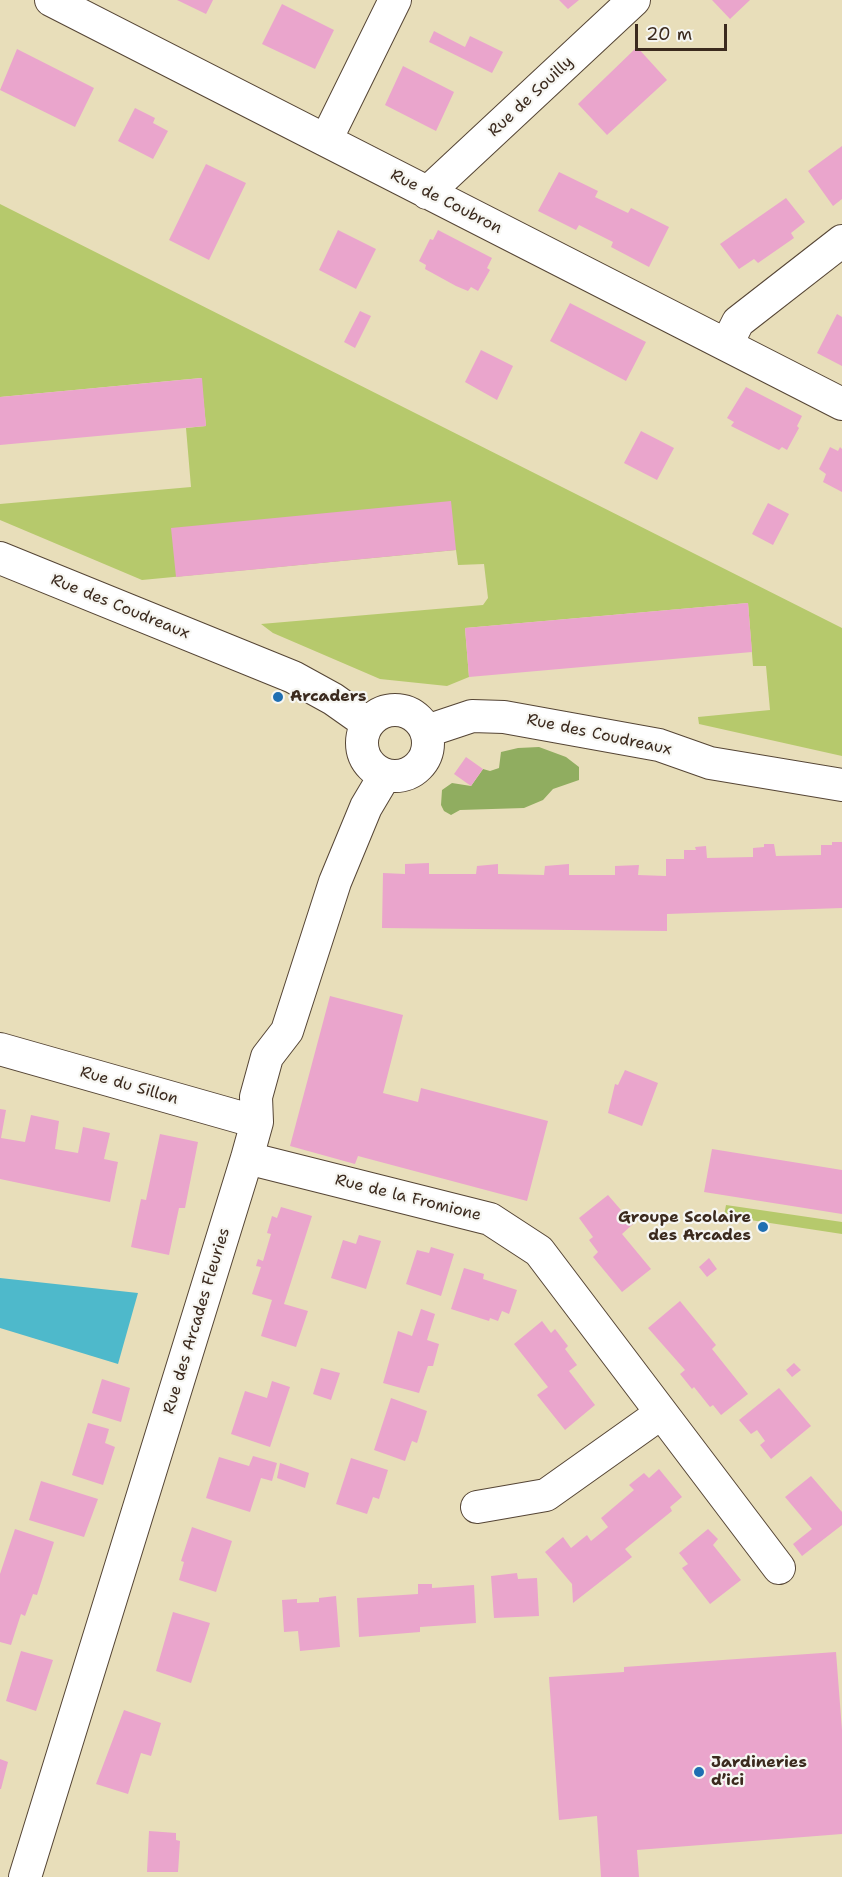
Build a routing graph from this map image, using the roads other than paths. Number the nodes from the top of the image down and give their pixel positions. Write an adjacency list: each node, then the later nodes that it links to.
1 (51, 0): 4 (street, Rue de Coubron)
2 (395, 0): 5 (street)
3 (634, 0): 6 (street, Rue de Souilly)
4 (99, 11): 5 (street, Rue de Coubron)
5 (326, 140): 6 (street, Rue de Coubron)
6 (427, 193): 8 (street, Rue de Coubron)
7 (842, 242): 8 (street)
8 (727, 344): 9 (street, Rue de Coubron)
9 (842, 404)
10 (0, 558): 11 (street, Rue des Coudreaux)
11 (368, 723): 12 (street); 13 (street)
12 (427, 731): 13 (street); 14 (street, Rue des Coudreaux)
13 (385, 775): 16 (street, Rue des Arcades Fleuries)
14 (842, 785)
15 (0, 1049): 16 (street, Rue du Sillon)
16 (257, 1122): 17 (street, Rue des Arcades Fleuries)
17 (247, 1158): 18 (street, Rue de la Fromione); 21 (street, Rue des Arcades Fleuries)
18 (660, 1414): 19 (street); 20 (street, Rue de la Fromione)
19 (477, 1507)
20 (779, 1568)
21 (25, 1877)

